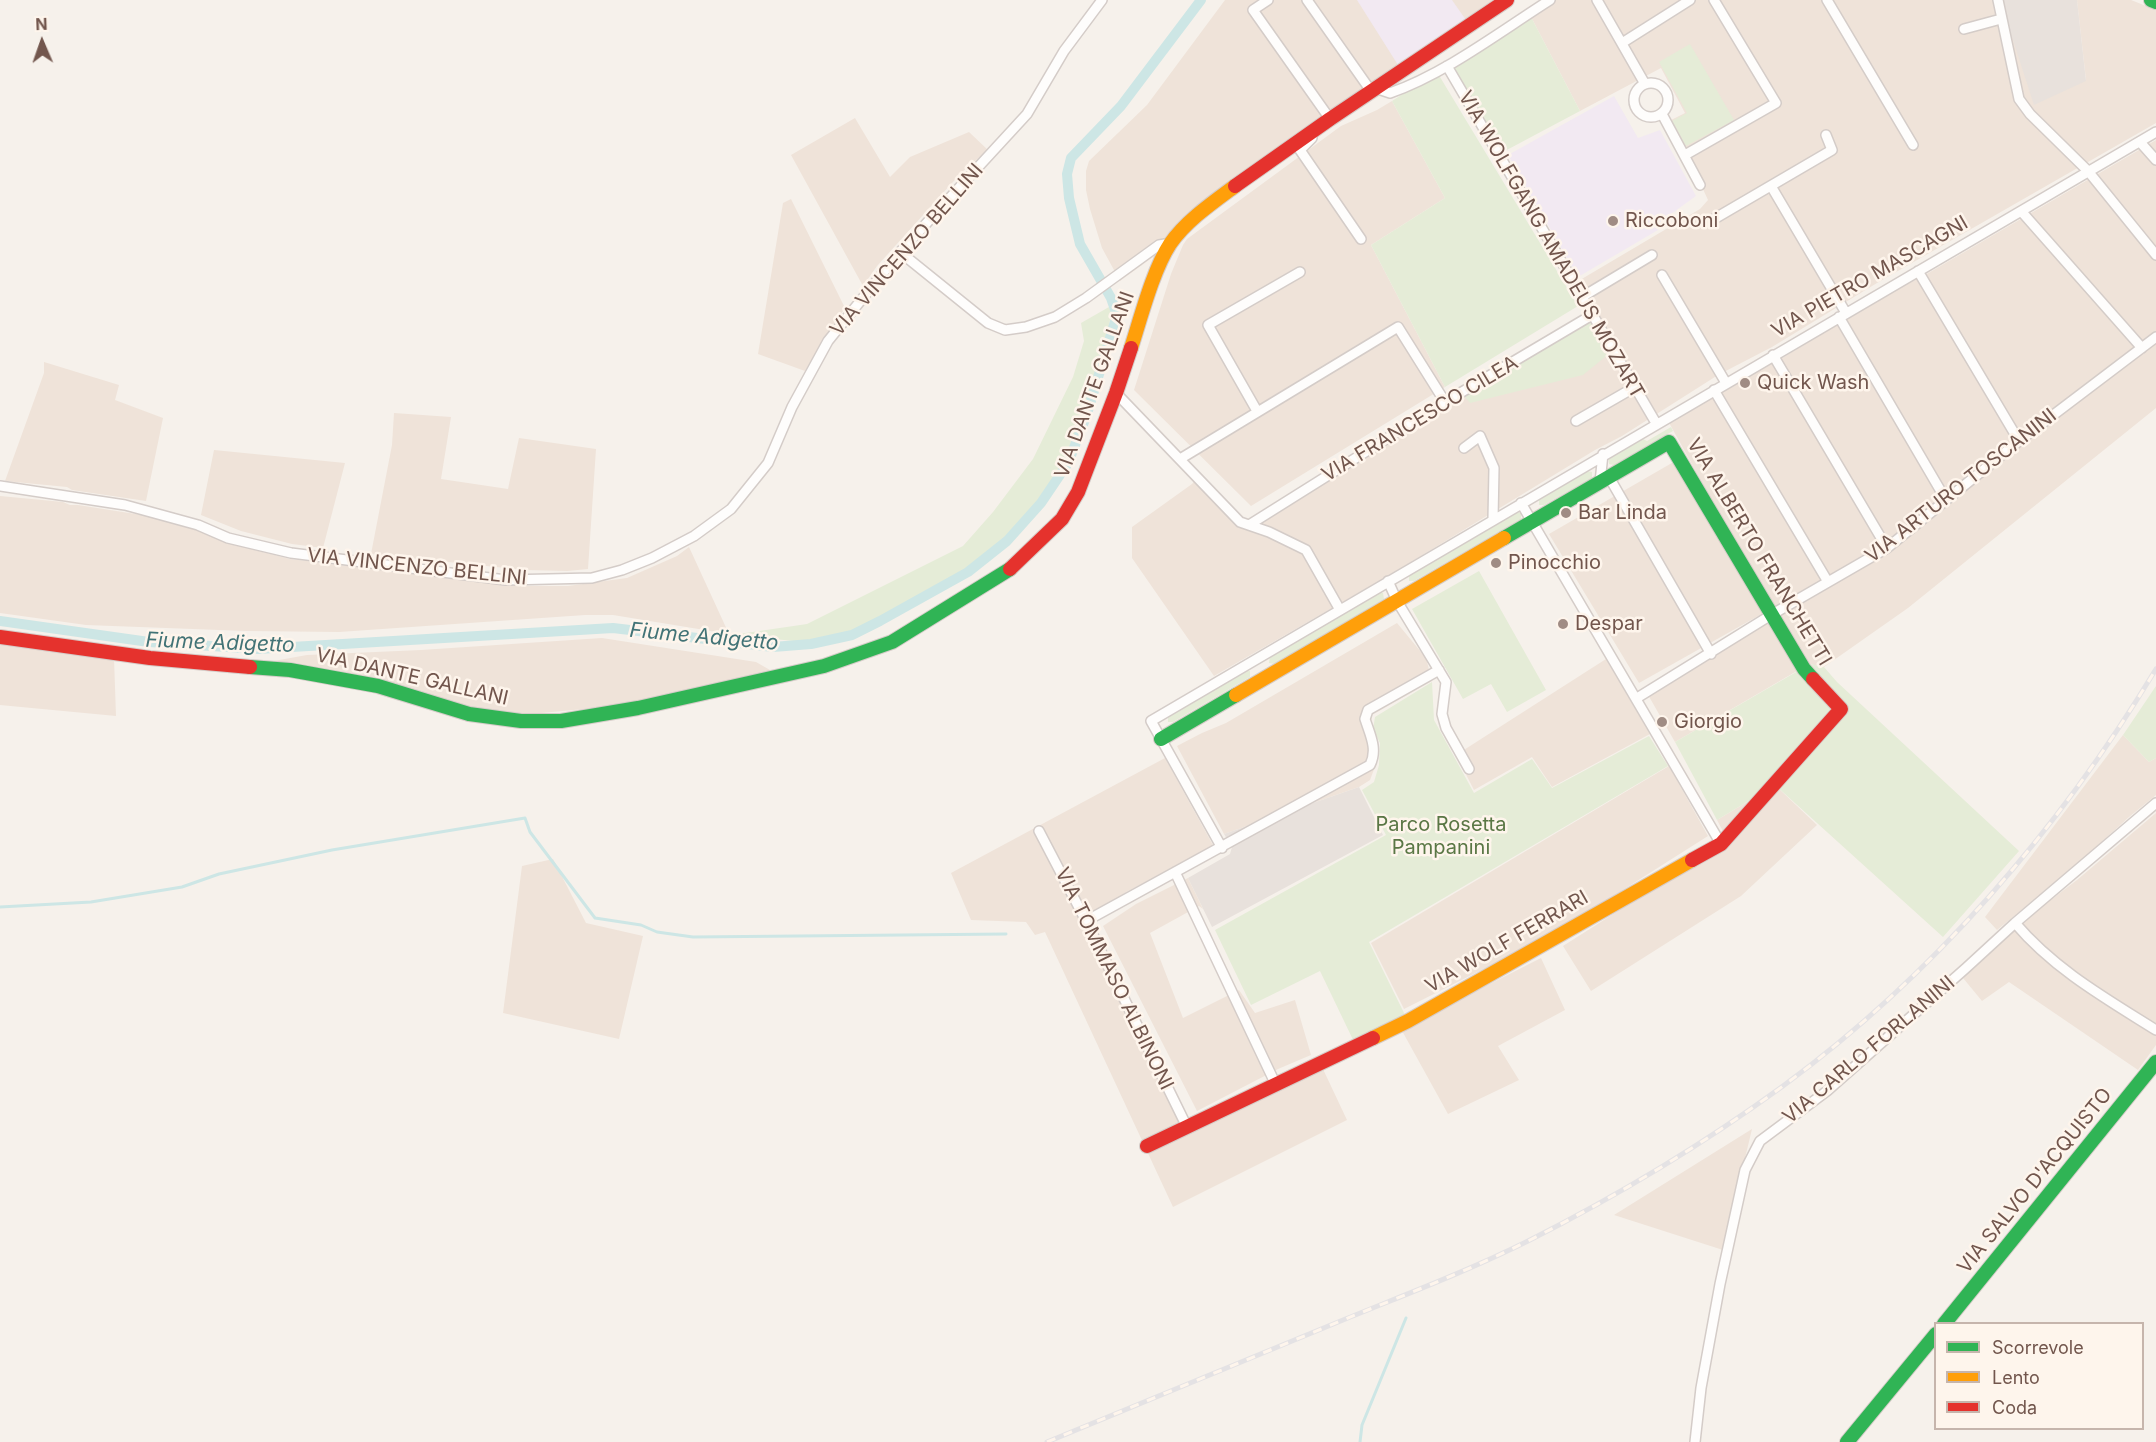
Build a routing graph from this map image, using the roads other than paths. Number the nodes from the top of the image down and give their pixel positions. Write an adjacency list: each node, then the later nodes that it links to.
1 (1102, 0): 34 (street, VIA VINCENZO BELLINI)
2 (1268, 0): 20 (street)
3 (1307, 0): 18 (street)
4 (1507, 0): 18 (street, VIA DANTE GALLANI)
5 (1550, 0): 16 (street)
6 (1596, 0): 15 (street)
7 (1690, 0): 15 (street)
8 (1714, 0): 25 (street)
9 (1827, 0): 24 (street)
10 (1998, 0): 13 (street)
11 (2151, 0): 12 (street)
12 (2156, 2)
13 (2001, 19): 14 (street); 27 (street)
14 (1964, 29)
15 (1622, 43): 17 (street)
16 (1447, 66): 18 (street); 40 (street, VIA WOLFGANG AMADEUS MOZART)
17 (1645, 84): 19 (street); 19 (street)
18 (1375, 89): 20 (street, VIA DANTE GALLANI)
19 (1662, 114): 25 (street)
20 (1330, 119): 32 (street); 33 (street, VIA DANTE GALLANI)
21 (2156, 132): 23 (street, VIA PIETRO MASCAGNI)
22 (1826, 135): 29 (street)
23 (2140, 142): 26 (street); 27 (street, VIA PIETRO MASCAGNI)
24 (1913, 145)
25 (1685, 155): 28 (street)
26 (2156, 160)
27 (2088, 171): 30 (street, VIA PIETRO MASCAGNI); 36 (street)
28 (1700, 185)
29 (1771, 186): 31 (street); 42 (street)
30 (2021, 211): 37 (street, VIA PIETRO MASCAGNI); 44 (street)
31 (1714, 219)
32 (1361, 239)
33 (1169, 246): 34 (street); 49 (street, VIA DANTE GALLANI)
34 (900, 252): 59 (street, VIA VINCENZO BELLINI)
35 (1652, 255): 40 (street)
36 (2156, 255)
37 (1918, 271): 42 (street, VIA PIETRO MASCAGNI); 54 (street)
38 (1300, 272): 51 (street)
39 (1662, 275): 46 (street)
40 (1582, 297): 41 (street, VIA WOLFGANG AMADEUS MOZART)
41 (1592, 315): 47 (street, VIA WOLFGANG AMADEUS MOZART); 50 (street, VIA FRANCESCO CILEA)
42 (1843, 315): 45 (street, VIA PIETRO MASCAGNI); 60 (street)
43 (2156, 338): 44 (street, VIA ARTURO TOSCANINI)
44 (2142, 348): 54 (street, VIA ARTURO TOSCANINI)
45 (1773, 355): 46 (street, VIA PIETRO MASCAGNI); 65 (street)
46 (1726, 383): 48 (street, VIA PIETRO MASCAGNI)
47 (1635, 387): 52 (street); 53 (street, VIA WOLFGANG AMADEUS MOZART)
48 (1714, 390): 53 (street, VIA PIETRO MASCAGNI); 67 (street)
49 (1116, 393): 57 (street); 71 (street, VIA DANTE GALLANI)
50 (1445, 402): 51 (street); 64 (street, VIA FRANCESCO CILEA)
51 (1257, 411): 57 (street)
52 (1576, 421)
53 (1656, 423): 56 (street, VIA PIETRO MASCAGNI)
54 (2019, 441): 60 (street, VIA ARTURO TOSCANINI)
55 (1464, 448): 62 (street)
56 (1603, 454): 58 (street); 61 (street, VIA PIETRO MASCAGNI)
57 (1180, 459): 64 (street)
58 (1605, 480): 63 (street); 70 (street, VIA ALBERTO FRANCHETTI); 72 (street)
59 (0, 486)
60 (1946, 500): 65 (street, VIA ARTURO TOSCANINI)
61 (1521, 503): 62 (street, VIA PIETRO MASCAGNI); 63 (street)
62 (1493, 519): 66 (street, VIA PIETRO MASCAGNI)
63 (1532, 522): 68 (street); 76 (street)
64 (1249, 525): 69 (street)
65 (1887, 548): 67 (street, VIA ARTURO TOSCANINI)
66 (1388, 581): 68 (street); 69 (street, VIA PIETRO MASCAGNI)
67 (1828, 582): 70 (street, VIA ARTURO TOSCANINI)
68 (1396, 601): 74 (street); 75 (street)
69 (1340, 609): 73 (street, VIA PIETRO MASCAGNI)
70 (1771, 615): 72 (street, VIA ARTURO TOSCANINI); 77 (street, VIA ALBERTO FRANCHETTI)
71 (0, 637)
72 (1711, 654): 76 (street, VIA ARTURO TOSCANINI)
73 (1254, 660): 75 (street); 78 (street, VIA PIETRO MASCAGNI)
74 (1439, 670): 79 (street); 83 (street)
75 (1265, 678): 78 (street)
76 (1636, 698): 82 (street)
77 (1841, 710): 82 (street, VIA WOLF FERRARI)
78 (1161, 739): 83 (street)
79 (1469, 769)
80 (2156, 803): 86 (street, VIA CARLO FORLANINI)
81 (1039, 831): 85 (street, VIA TOMMASO ALBINONI)
82 (1721, 844): 89 (street, VIA WOLF FERRARI)
83 (1222, 848): 84 (street)
84 (1175, 872): 85 (street); 89 (street)
85 (1086, 921): 90 (street, VIA TOMMASO ALBINONI)
86 (2014, 923): 87 (street); 94 (street, VIA CARLO FORLANINI)
87 (2156, 1030)
88 (2156, 1062): 92 (street, VIA SALVO D'ACQUISTO)
89 (1276, 1084): 90 (street, VIA WOLF FERRARI)
90 (1187, 1127): 91 (street, VIA WOLF FERRARI)
91 (1147, 1146)
92 (1945, 1322)
93 (1934, 1335): 95 (street)
94 (1695, 1442)
95 (1847, 1442)

